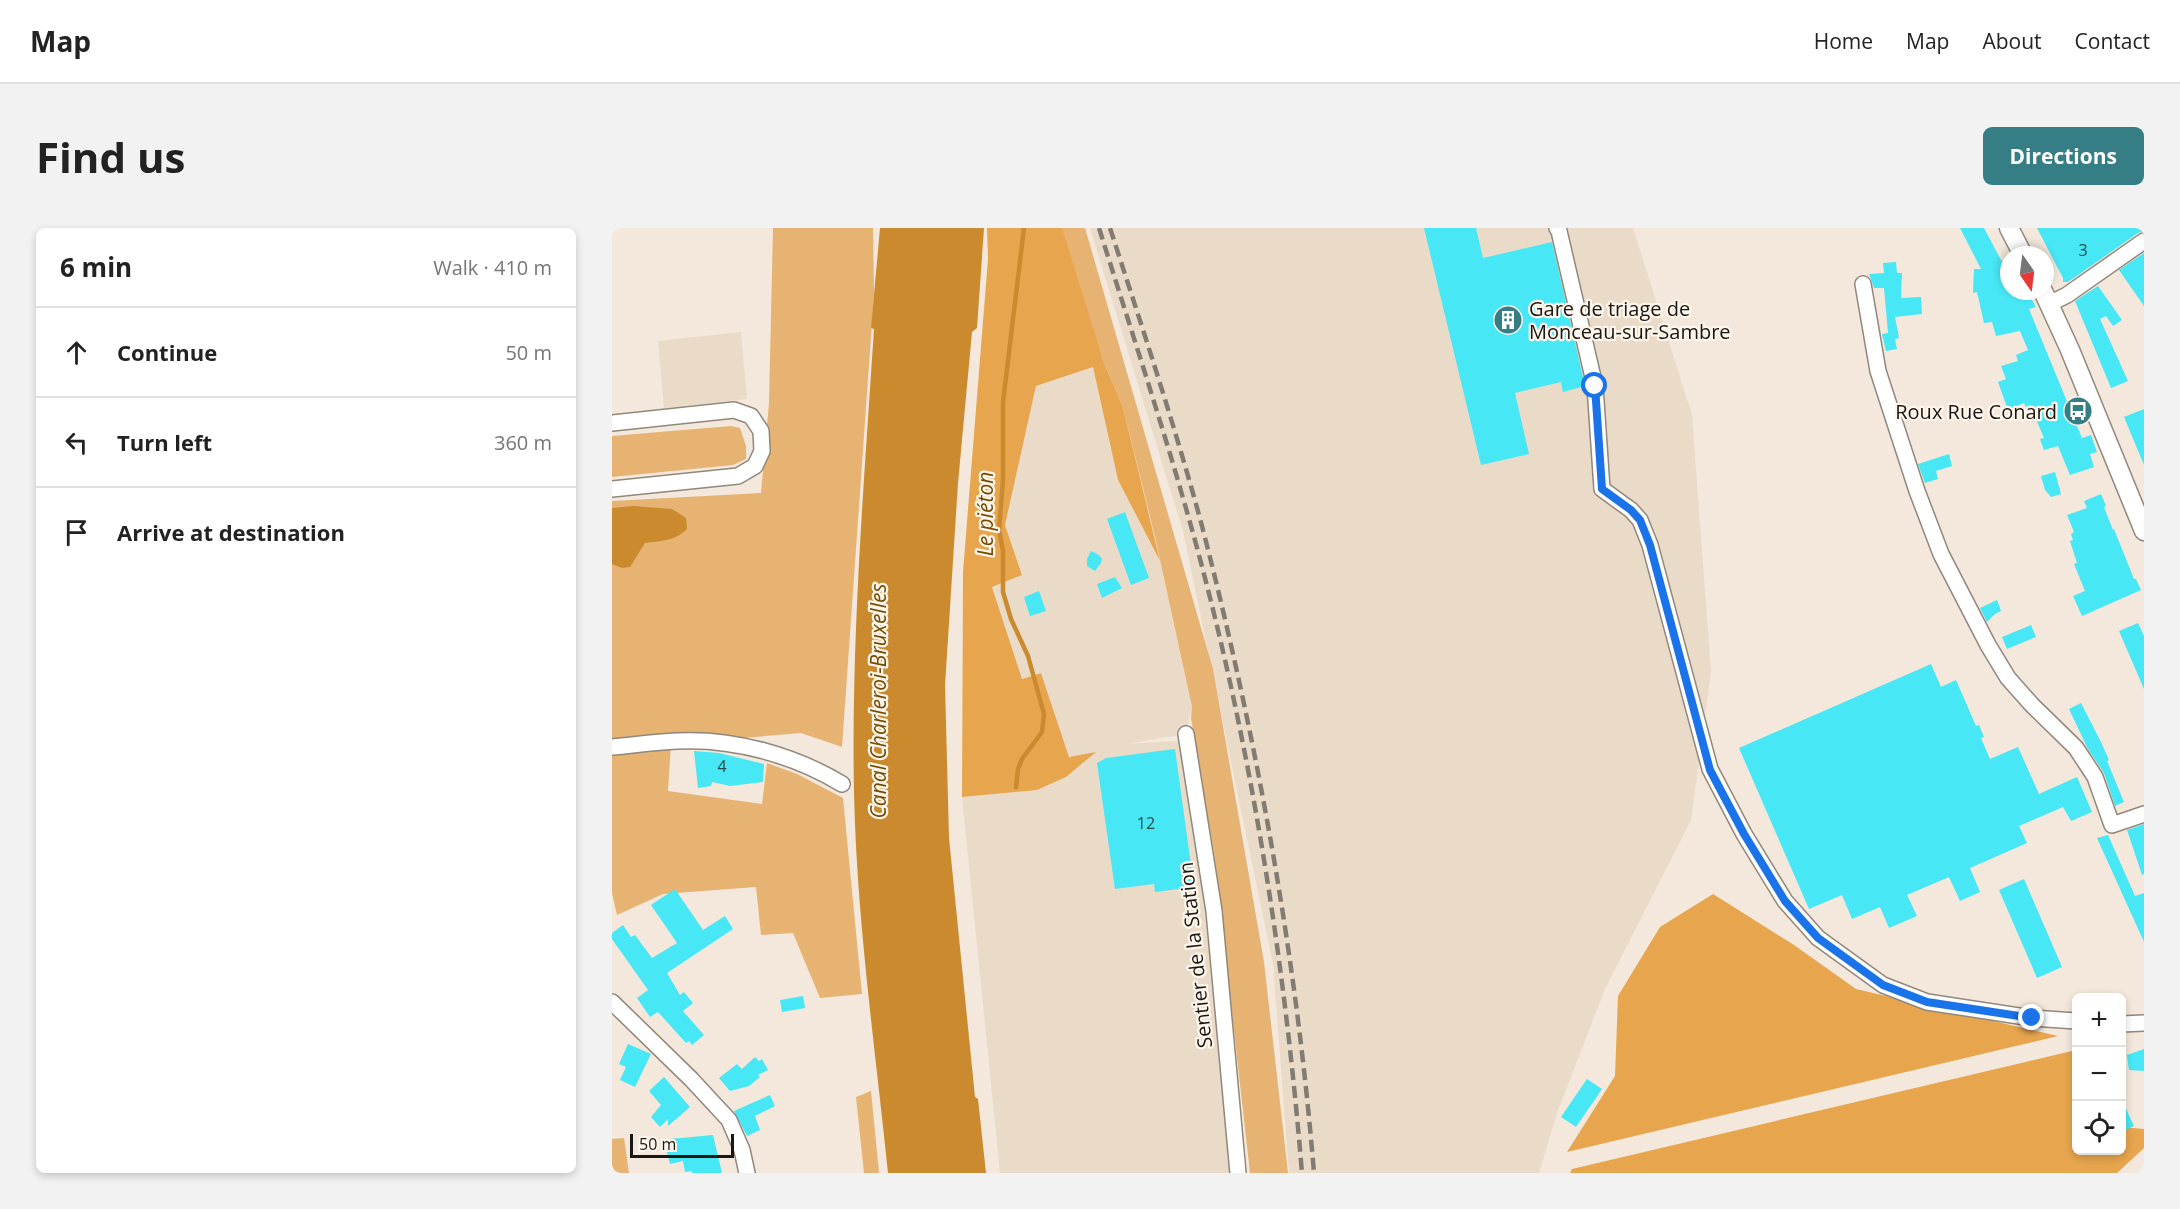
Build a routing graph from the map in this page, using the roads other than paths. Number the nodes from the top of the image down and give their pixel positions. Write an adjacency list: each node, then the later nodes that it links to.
1 (1557, 228): 16 (street)
2 (2009, 228): 4 (main road)
3 (2144, 241): 6 (street)
4 (2019, 246)
5 (1863, 284): 14 (street)
6 (2054, 297)
7 (2047, 300): 10 (main road)
8 (612, 423): 9 (street)
9 (612, 489)
10 (2144, 531)
11 (1186, 734): 18 (street, Sentier de la Station)
12 (612, 747): 13 (street)
13 (842, 784)
14 (2144, 814)
15 (612, 1002): 17 (street)
16 (2072, 1021)
17 (747, 1173)
18 (1238, 1173)

